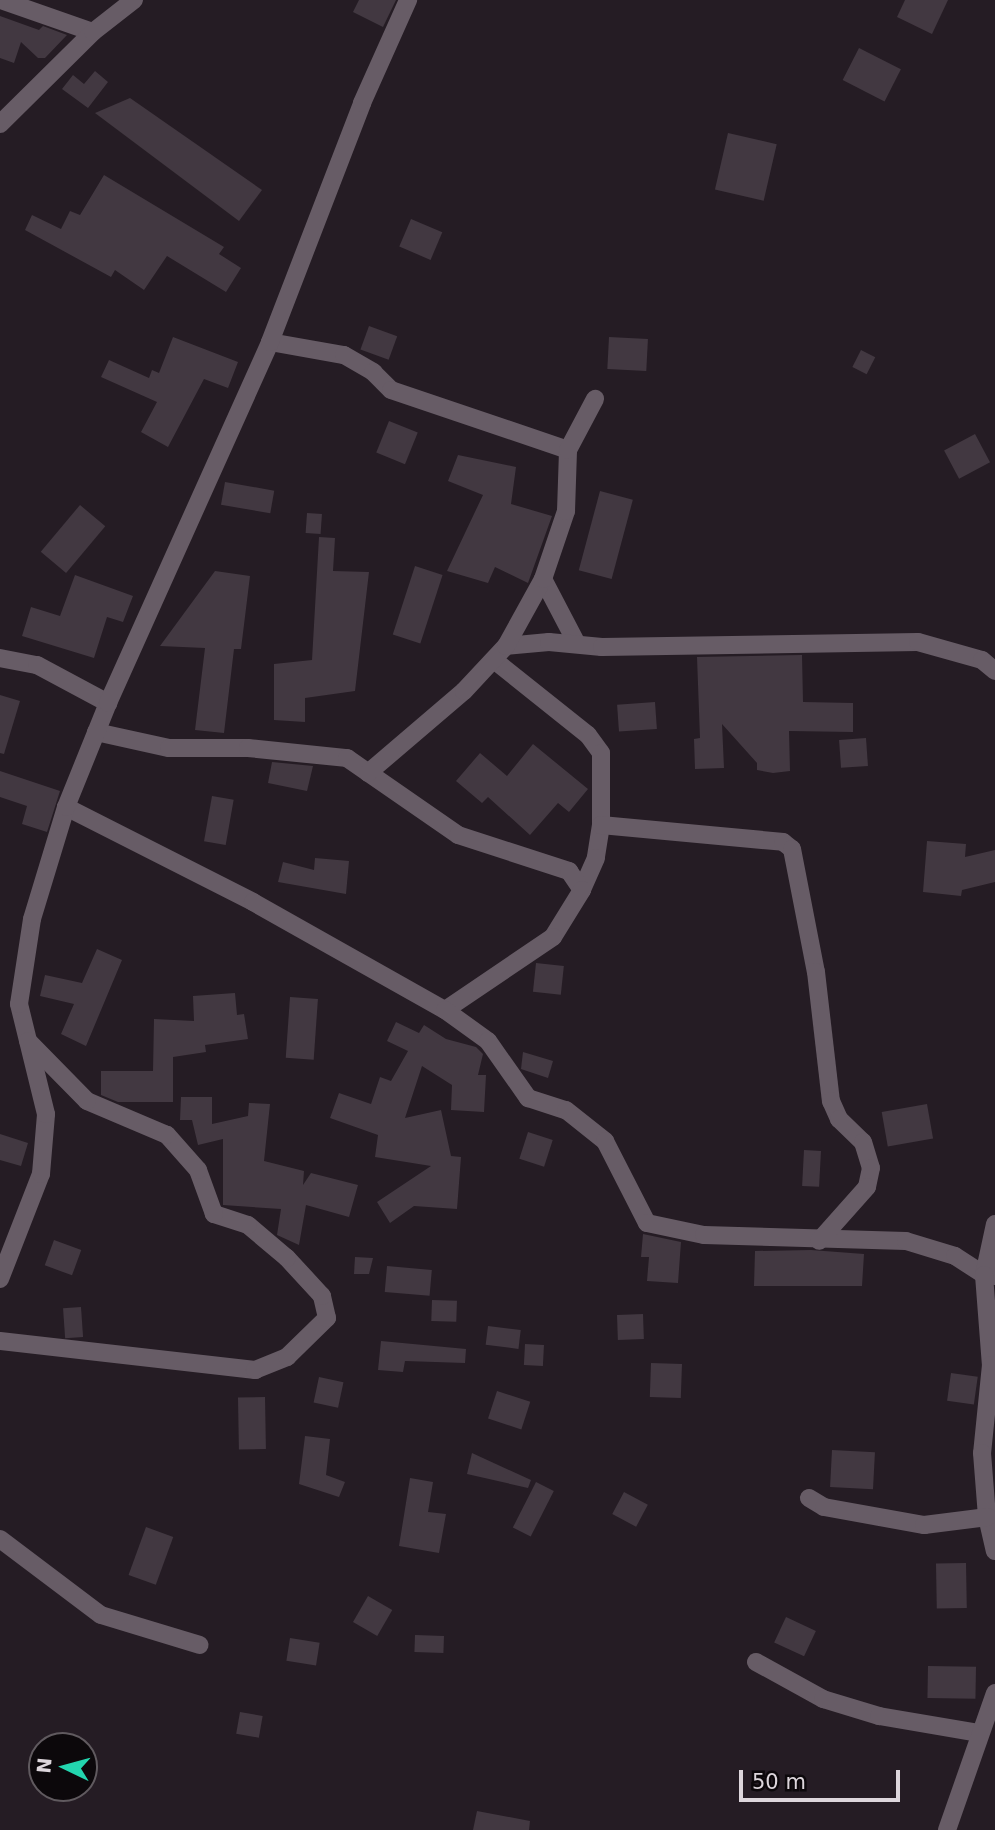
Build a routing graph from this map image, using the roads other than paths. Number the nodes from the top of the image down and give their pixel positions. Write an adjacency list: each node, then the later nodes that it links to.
1 (1, 0): 4 (street)
2 (134, 0): 4 (street)
3 (408, 0): 6 (street)
4 (93, 32): 5 (street)
5 (0, 124)
6 (270, 342): 8 (street); 14 (street)
7 (594, 399): 8 (street)
8 (568, 450): 9 (street)
9 (542, 579): 10 (street); 11 (street)
10 (577, 644): 11 (street); 13 (street)
11 (500, 653): 16 (street); 18 (street)
12 (0, 658): 14 (street)
13 (995, 671)
14 (108, 703): 15 (street)
15 (96, 732): 16 (street); 17 (street)
16 (368, 773): 19 (street)
17 (66, 807): 20 (street); 21 (street)
18 (601, 825): 19 (street); 23 (street)
19 (583, 890): 20 (street)
20 (445, 1010): 23 (street)
21 (28, 1041): 25 (street); 26 (street)
22 (995, 1224): 24 (street)
23 (819, 1241): 24 (street)
24 (989, 1276): 28 (street)
25 (0, 1279)
26 (0, 1341)
27 (809, 1499): 28 (street)
28 (986, 1517): 30 (street)
29 (0, 1539): 31 (street)
30 (995, 1551)
31 (200, 1645)
32 (756, 1662): 34 (street)
33 (995, 1693): 34 (street)
34 (980, 1733): 35 (street)
35 (947, 1830)

